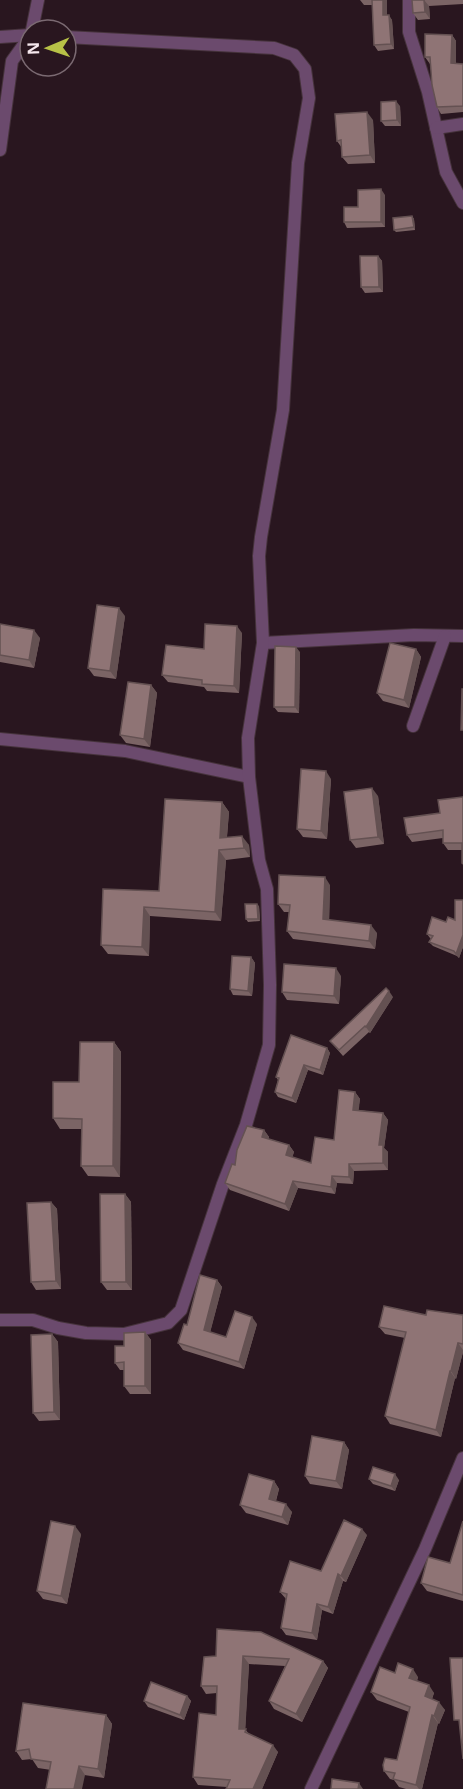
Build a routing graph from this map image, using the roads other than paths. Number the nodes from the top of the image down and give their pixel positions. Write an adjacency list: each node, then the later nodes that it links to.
1 (38, 0): 3 (street)
2 (409, 0): 10 (street)
3 (34, 18)
4 (18, 37): 5 (street)
5 (0, 38): 8 (street)
6 (78, 38): 15 (street)
7 (18, 53): 8 (street)
8 (12, 61): 11 (street)
9 (463, 124): 10 (street)
10 (436, 128): 12 (street)
11 (0, 150)
12 (463, 203)
13 (445, 636): 14 (street); 15 (street); 16 (street)
14 (463, 636)
15 (263, 643): 18 (street)
16 (413, 726)
17 (0, 739): 18 (street)
18 (249, 777): 19 (street)
19 (0, 1320)
20 (463, 1458): 21 (street)
21 (311, 1789)

